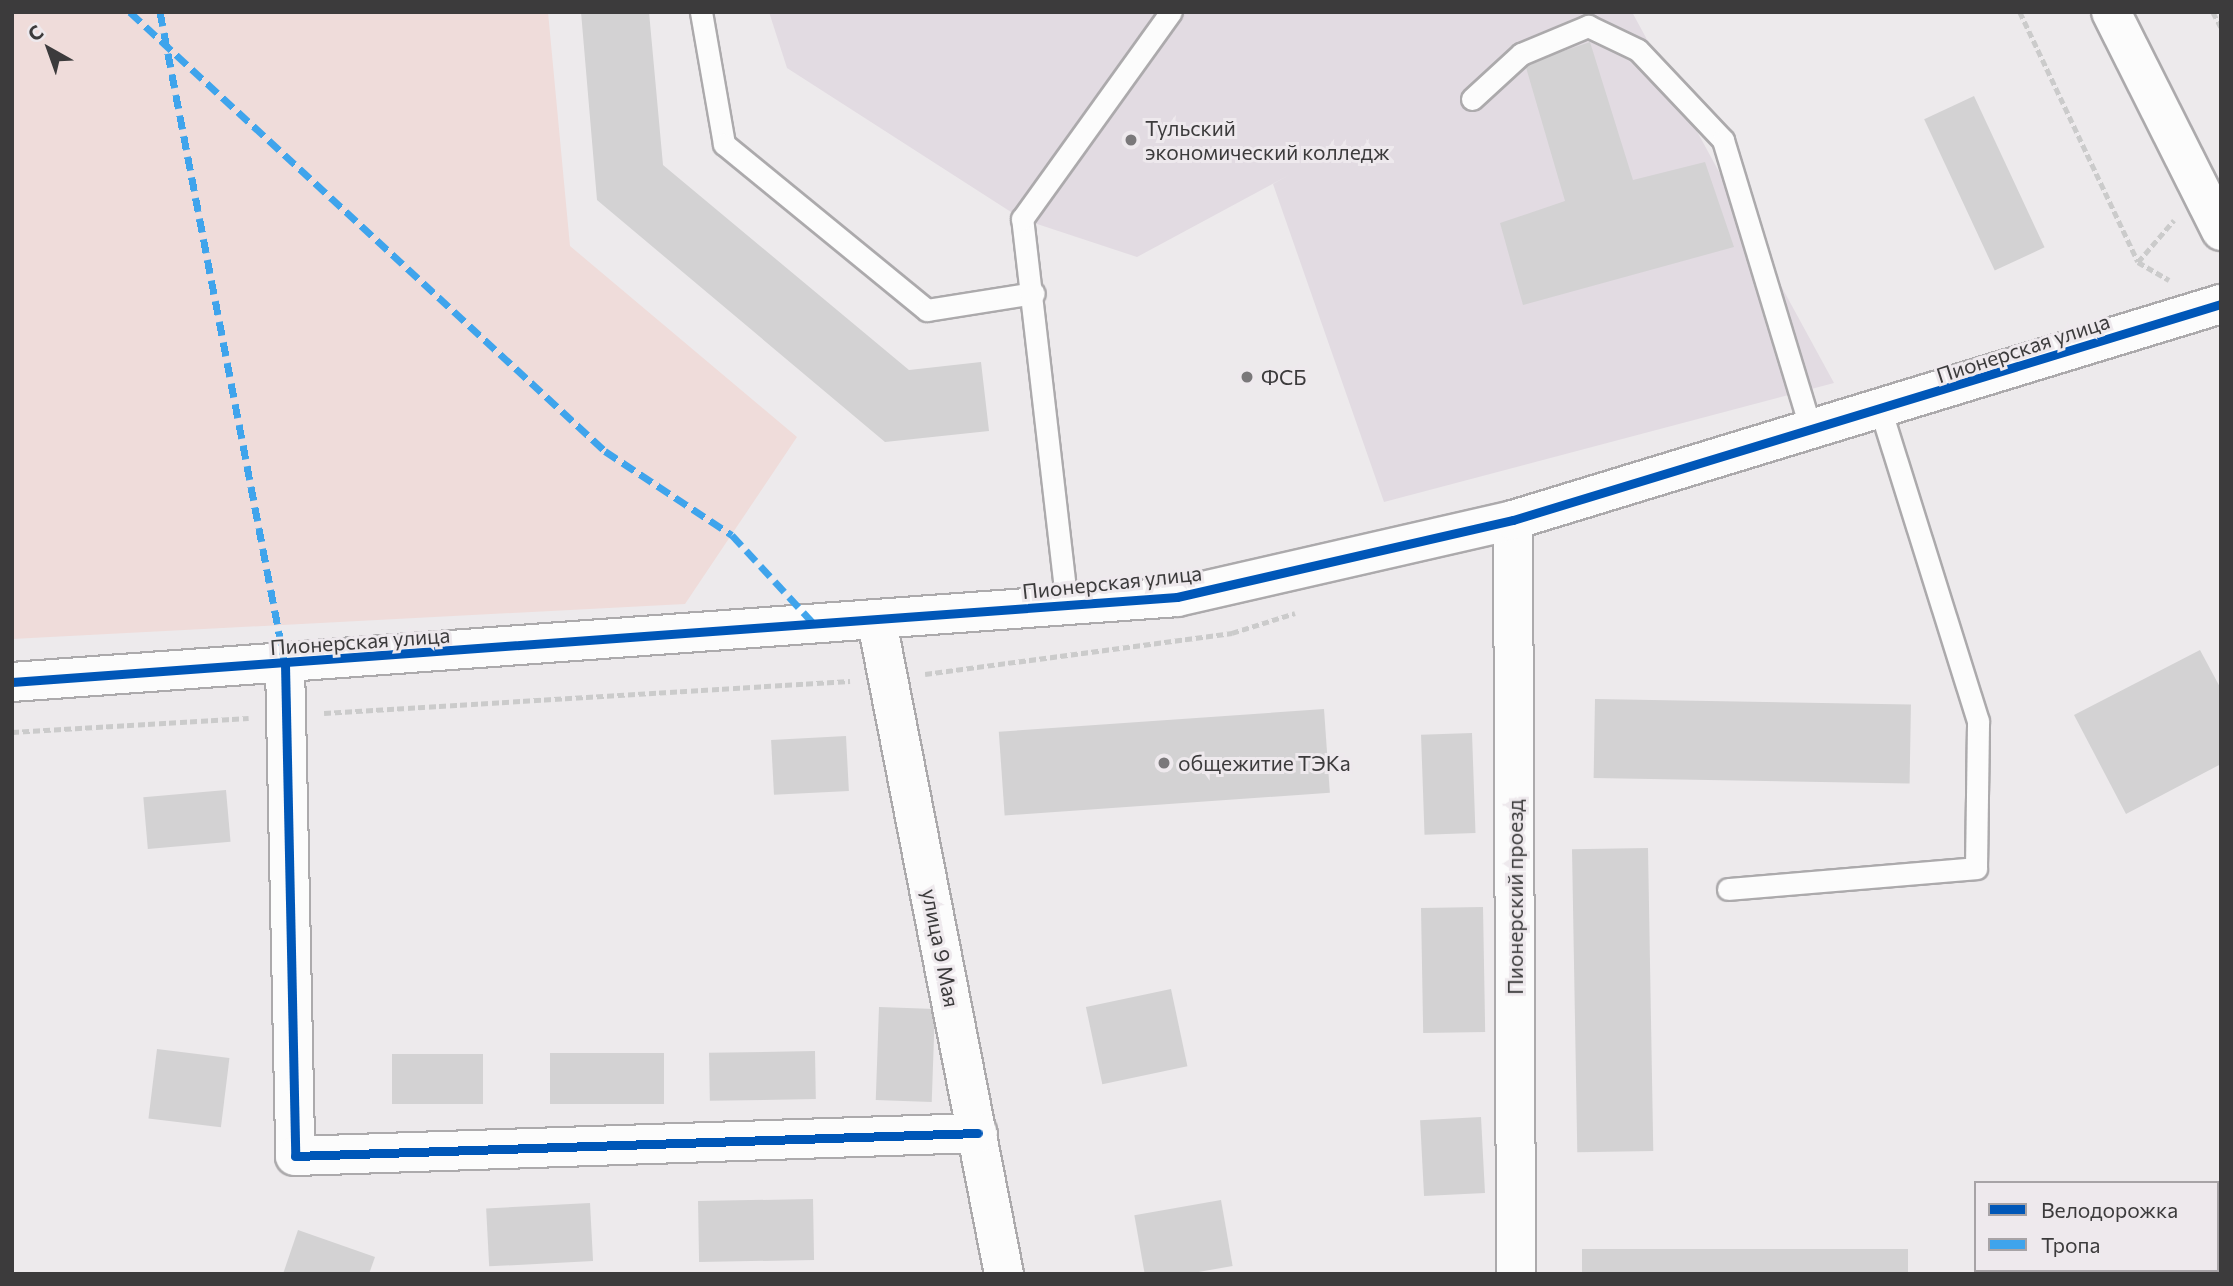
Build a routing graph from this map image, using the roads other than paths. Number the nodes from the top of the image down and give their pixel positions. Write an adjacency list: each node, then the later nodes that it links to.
1 (701, 12): 6 (lane)
2 (2111, 12): 5 (street)
3 (1165, 13): 6 (lane)
4 (1472, 100): 9 (lane)
5 (2221, 231)
6 (1034, 293): 11 (lane)
7 (2216, 305): 8 (street, Пионерская улица)
8 (1881, 411): 9 (street, Пионерская улица); 15 (lane)
9 (1812, 433): 10 (street, Пионерская улица)
10 (1513, 520): 11 (street, Пионерская улица); 18 (street, Пионерский проезд)
11 (1067, 606): 12 (street, Пионерская улица)
12 (877, 622): 13 (street, Пионерская улица); 16 (street, улица 9 Мая)
13 (285, 664): 14 (street, Пионерская улица); 16 (street)
14 (12, 682)
15 (1728, 889)
16 (978, 1133): 17 (street, улица 9 Мая)
17 (1004, 1274)
18 (1516, 1274)

